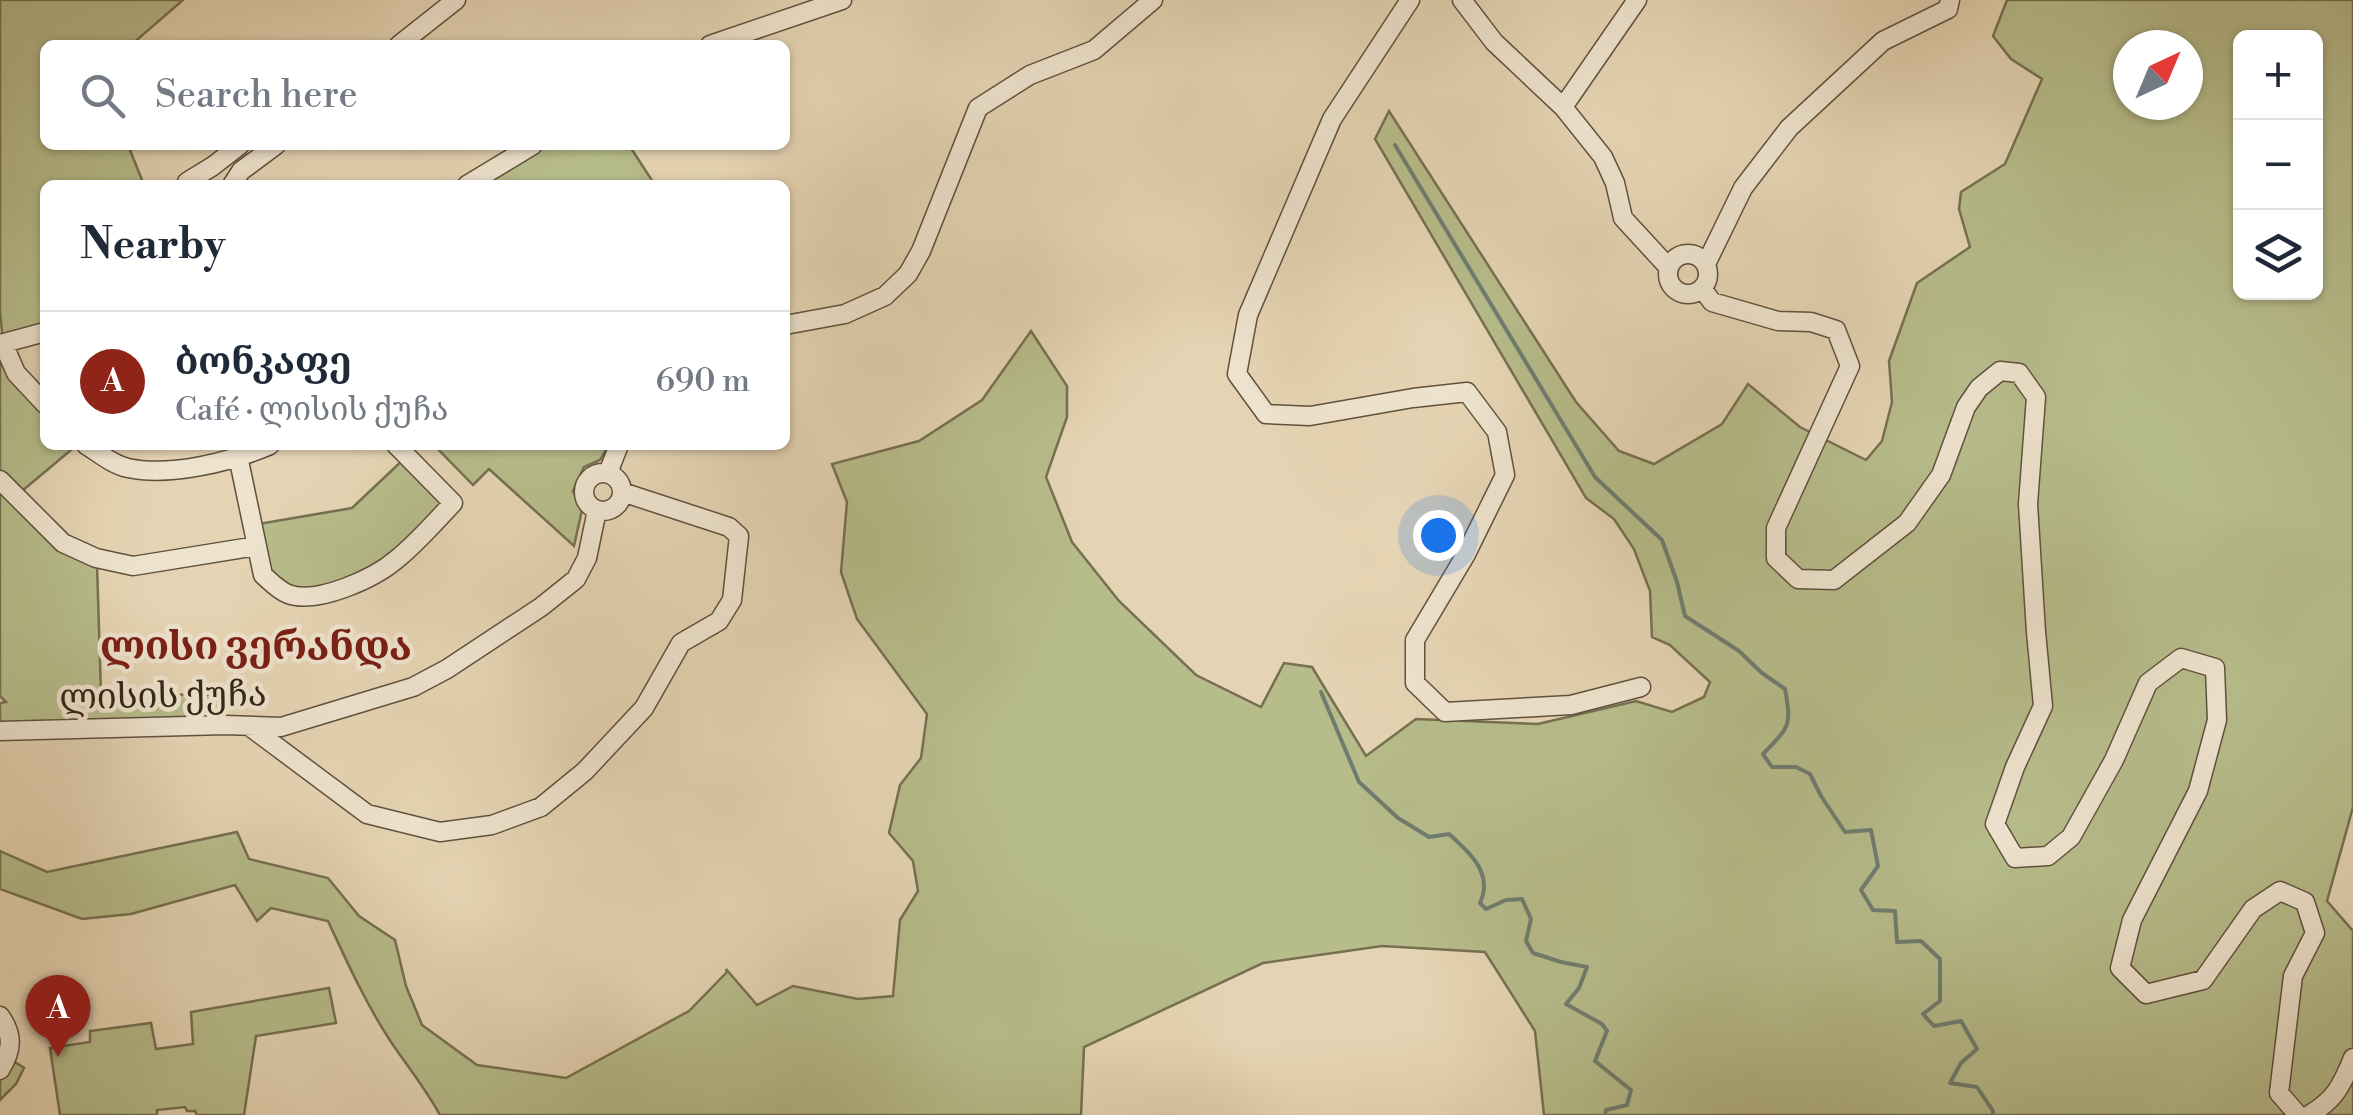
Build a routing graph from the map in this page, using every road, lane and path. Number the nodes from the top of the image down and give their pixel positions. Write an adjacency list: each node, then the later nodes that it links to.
1 (456, 0): 8 (street)
2 (842, 0): 9 (street)
3 (1153, 0): 20 (street)
4 (1410, 0): 34 (street)
5 (1462, 0): 10 (street)
6 (1637, 0): 10 (street)
7 (1950, 0): 17 (street)
8 (405, 40)
9 (725, 40)
10 (1563, 107): 18 (street)
11 (234, 150): 14 (street)
12 (271, 150): 15 (street)
13 (525, 150): 16 (street)
14 (191, 180)
15 (235, 180)
16 (475, 180)
17 (1706, 264): 18 (street); 19 (street)
18 (1669, 268): 19 (street)
19 (1702, 288): 40 (street)
20 (790, 324)
21 (40, 333): 22 (street)
22 (2, 343): 23 (street)
23 (40, 399)
24 (94, 450): 28 (street)
25 (255, 450): 28 (street)
26 (401, 450): 33 (street)
27 (617, 450): 29 (street)
28 (238, 456): 33 (street)
29 (608, 473): 31 (street); 32 (street)
30 (0, 480): 33 (street)
31 (622, 492): 32 (street); 35 (street)
32 (597, 510): 35 (street, ლისის ქუჩა)
33 (257, 546)
34 (1641, 687)
35 (249, 726): 36 (street, ლისის ქუჩა)
36 (0, 731)
37 (0, 1016): 39 (street)
38 (2353, 1058): 41 (street)
39 (0, 1070)
40 (2298, 1115)
41 (2309, 1115)

